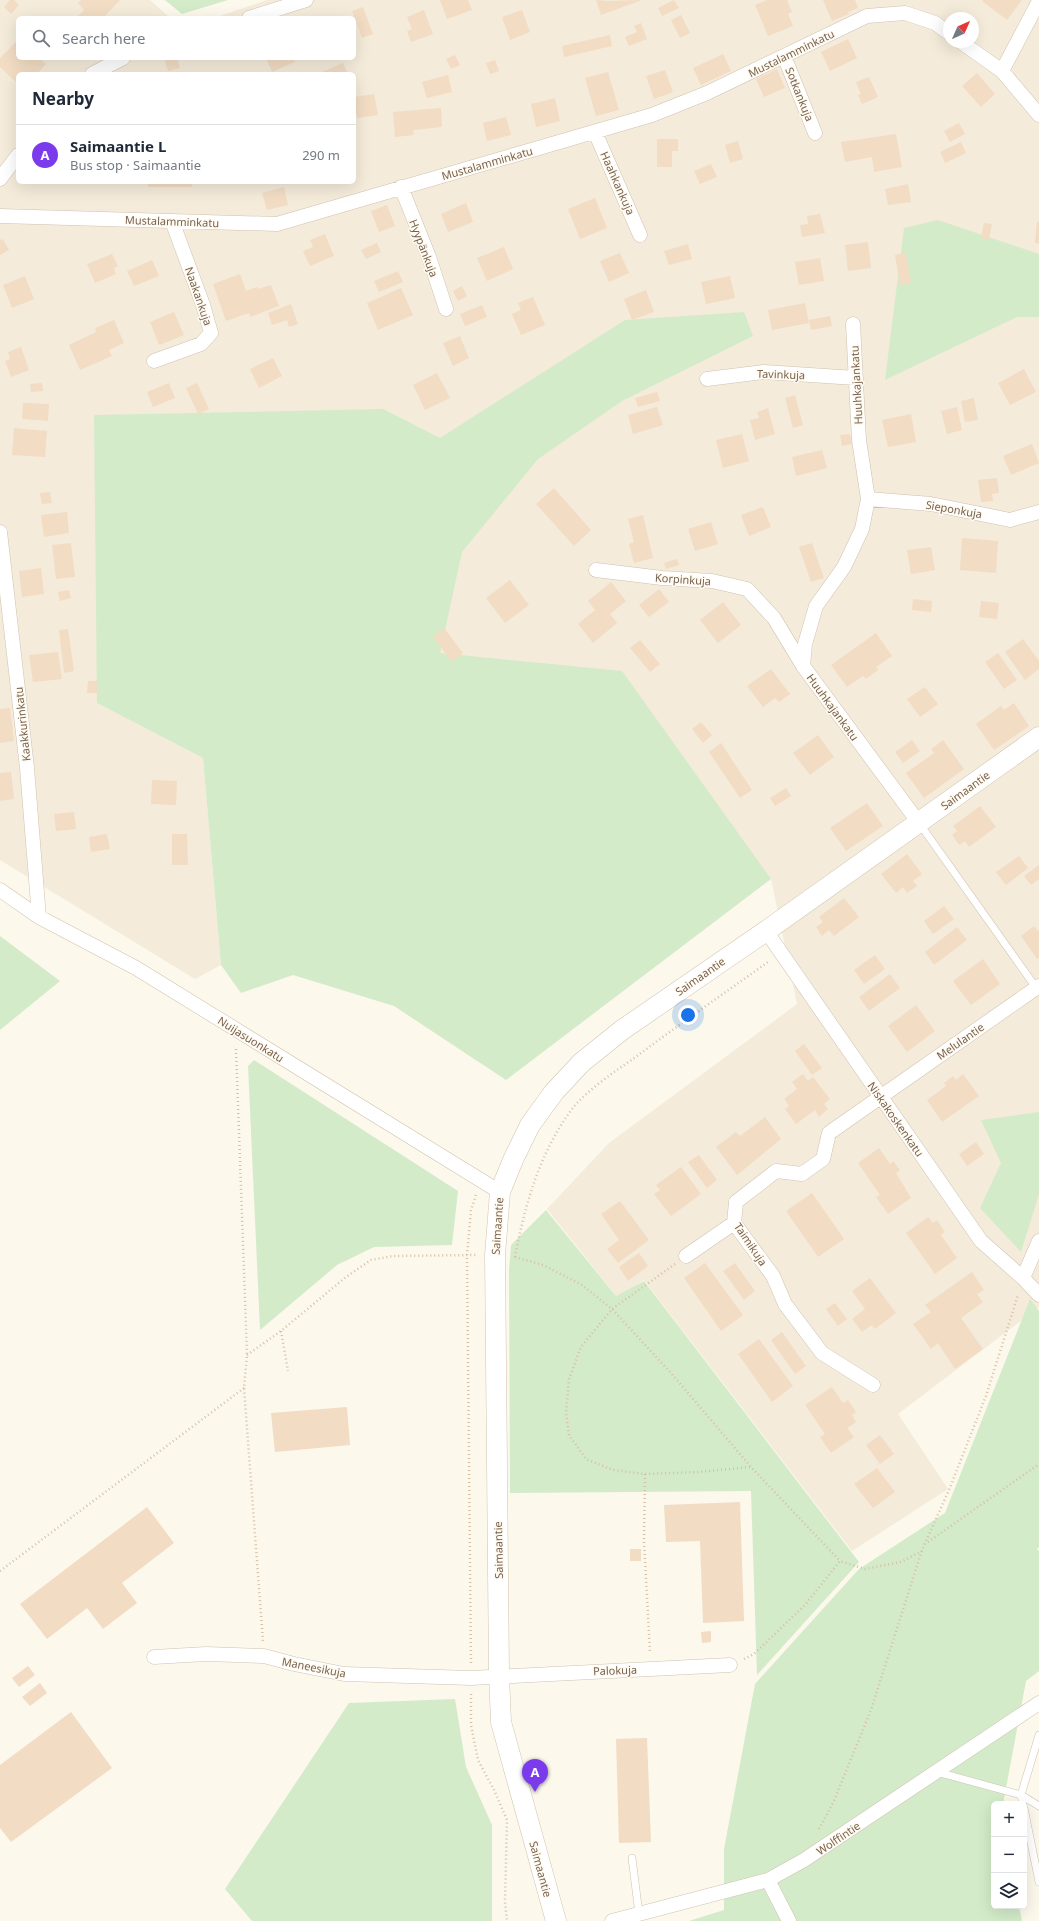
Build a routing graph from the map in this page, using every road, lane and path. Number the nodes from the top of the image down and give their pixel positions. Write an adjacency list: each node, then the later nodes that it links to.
1 (306, 0): 3 (street)
2 (1039, 1): 8 (street)
3 (255, 16)
4 (943, 29): 6 (street, Mustalamminkatu)
5 (970, 48): 8 (street)
6 (784, 56): 11 (street, Mustalamminkatu); 12 (street, Sotkankuja)
7 (119, 60): 9 (street)
8 (1002, 71): 10 (street)
9 (96, 72)
10 (1039, 115)
11 (595, 132): 15 (street, Mustalamminkatu); 18 (street, Haahkankuja)
12 (816, 133)
13 (16, 158): 14 (street)
14 (0, 179)
15 (401, 188): 17 (street, Mustalamminkatu); 19 (street, Hyypänkuja)
16 (0, 216): 17 (street, Mustalamminkatu)
17 (172, 221): 21 (street, Naakankuja)
18 (640, 235)
19 (446, 309)
20 (854, 324): 22 (street, Huuhkajankatu)
21 (154, 361)
22 (856, 378): 23 (street, Tavinkuja); 24 (street, Huuhkajankatu)
23 (707, 379)
24 (868, 499): 25 (street, Sieponkuja); 28 (street, Huuhkajankatu)
25 (1039, 512)
26 (0, 532): 32 (street, Kaakkurinkatu)
27 (596, 570): 28 (street, Korpinkuja)
28 (803, 666): 30 (street, Huuhkajankatu)
29 (1039, 737): 30 (street, Saimaantie)
30 (919, 823): 33 (street, Saimaantie); 35 (lane)
31 (0, 890): 32 (street, Nuijasuonkatu)
32 (39, 917): 36 (street, Nuijasuonkatu)
33 (766, 931): 34 (street, Niskakoskenkatu); 39 (street, Saimaantie)
34 (782, 953): 37 (street, Niskakoskenkatu); 45 (path)
35 (1038, 989): 37 (street, Melulantie)
36 (236, 1029): 38 (street, Nuijasuonkatu); 50 (path)
37 (880, 1096): 40 (street, Taimikuja); 46 (street, Niskakoskenkatu)
38 (480, 1181): 39 (street, Nuijasuonkatu); 42 (path)
39 (500, 1192): 43 (street, Saimaantie)
40 (734, 1223): 44 (street); 52 (street, Taimikuja)
41 (1039, 1241): 46 (street)
42 (467, 1255): 49 (path); 66 (path)
43 (495, 1255): 45 (path); 65 (street, Saimaantie)
44 (686, 1256): 48 (path)
45 (515, 1257): 48 (path)
46 (1023, 1278): 47 (street, Niskakoskenkatu); 57 (path)
47 (1039, 1295)
48 (612, 1309): 55 (path); 56 (path)
49 (281, 1331): 50 (path); 51 (path)
50 (247, 1355): 53 (path)
51 (288, 1371)
52 (873, 1385)
53 (244, 1388): 60 (path); 61 (path)
54 (1039, 1464): 57 (path)
55 (751, 1467): 56 (path); 59 (path)
56 (644, 1474): 64 (path)
57 (927, 1543): 58 (path)
58 (922, 1550): 59 (path); 74 (path)
59 (840, 1561): 63 (path)
60 (0, 1571)
61 (264, 1656): 62 (street, Maneesikuja); 66 (street, Maneesikuja)
62 (154, 1657)
63 (730, 1666): 64 (street, Palokuja)
64 (651, 1669): 65 (street, Palokuja)
65 (499, 1675): 66 (street, Maneesikuja); 80 (street, Saimaantie)
66 (471, 1678): 79 (path)
67 (1039, 1703): 69 (street, Wolffintie)
68 (1039, 1735): 70 (lane)
69 (936, 1772): 70 (lane); 76 (street, Wolffintie)
70 (1021, 1795): 71 (lane); 72 (lane)
71 (1022, 1801)
72 (1039, 1806)
73 (1027, 1823): 77 (lane)
74 (817, 1835)
75 (632, 1858): 78 (lane)
76 (768, 1880): 78 (street, Wolffintie); 82 (street)
77 (1039, 1882)
78 (639, 1914): 81 (street, Wolffintie)
79 (507, 1921)
80 (556, 1921)
81 (612, 1921)
82 (789, 1921)

